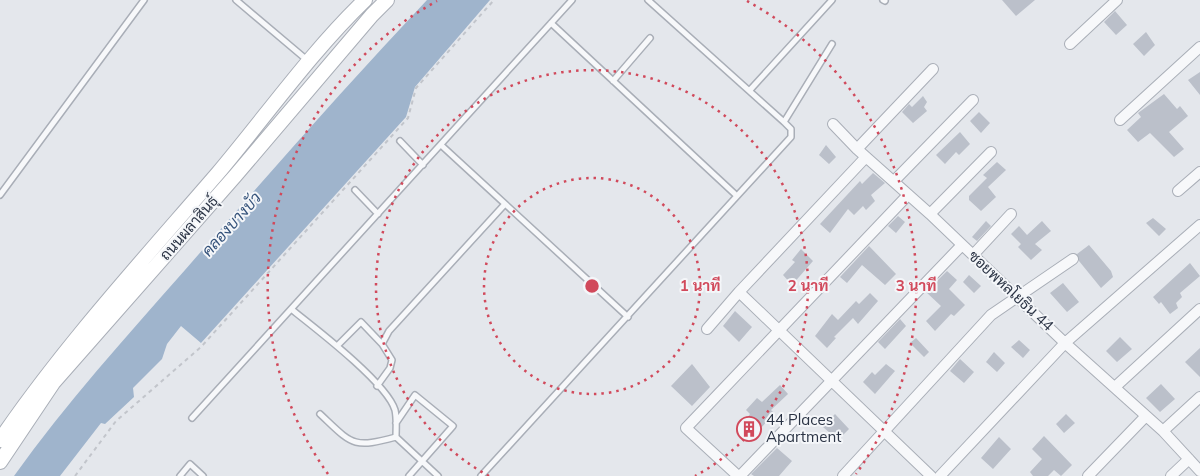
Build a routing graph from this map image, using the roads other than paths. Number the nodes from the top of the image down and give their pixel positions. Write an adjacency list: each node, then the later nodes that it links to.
1 (144, 0): 33 (lane)
2 (236, 0): 14 (lane)
3 (365, 0): 14 (main road, ถนนผลาสินธุ์)
4 (387, 0): 16 (main road, ถนนผลาสินธุ์)
5 (572, 0): 9 (lane)
6 (648, 0): 18 (lane)
7 (832, 0): 18 (lane)
8 (1117, 0): 12 (street)
9 (551, 23): 17 (lane); 24 (lane)
10 (650, 38): 17 (lane)
11 (832, 44): 21 (lane)
12 (1070, 44)
13 (1200, 47): 20 (street)
14 (310, 62): 16 (main road); 65 (main road, ถนนผลาสินธุ์)
15 (933, 69): 25 (street)
16 (323, 73): 68 (main road, ถนนผลาสินธุ์)
17 (613, 81): 34 (lane)
18 (750, 90): 21 (lane)
19 (973, 100): 30 (street)
20 (1120, 120)
21 (784, 122): 34 (lane)
22 (833, 124): 25 (street, ซอยพหลโยธิน 44)
23 (400, 141): 28 (lane)
24 (441, 145): 28 (lane); 36 (lane)
25 (857, 149): 27 (street, ซอยพหลโยธิน 44)
26 (991, 152): 38 (street)
27 (866, 157): 30 (street, ซอยพหลโยธิน 44); 44 (street)
28 (423, 165): 37 (lane)
29 (1200, 172): 32 (street)
30 (894, 181): 35 (street, ซอยพหลโยธิน 44)
31 (356, 190): 37 (lane)
32 (1178, 191)
33 (0, 195)
34 (737, 196): 48 (lane)
35 (908, 196): 38 (street, ซอยพหลโยธิน 44); 50 (street)
36 (505, 204): 48 (lane); 52 (lane)
37 (378, 214): 46 (lane)
38 (930, 214): 41 (street, ซอยพหลโยธิน 44)
39 (1011, 214): 42 (street)
40 (1200, 225): 51 (street)
41 (962, 246): 42 (street, ซอยพหลโยธิน 44); 54 (street)
42 (973, 255): 45 (street, ซอยพหลโยธิน 44)
43 (1073, 260): 45 (street)
44 (739, 292): 49 (street); 50 (street)
45 (1018, 296): 51 (street, ซอยพหลโยธิน 44); 62 (street)
46 (291, 309): 53 (lane); 60 (lane)
47 (1200, 309): 56 (street)
48 (628, 316): 74 (lane)
49 (707, 329)
50 (780, 330): 54 (street); 75 (street)
51 (1065, 343): 56 (street, ซอยพหลโยธิน 44); 78 (street)
52 (382, 344): 53 (lane); 55 (lane)
53 (337, 346): 55 (lane)
54 (834, 381): 62 (street); 75 (street)
55 (377, 386): 61 (lane)
56 (1115, 387): 59 (street, ซอยพหลโยธิน 44)
57 (1200, 396): 63 (street)
58 (320, 414): 64 (lane)
59 (1145, 417): 63 (street, ซอยพหลโยธิน 44); 79 (street)
60 (192, 418)
61 (396, 423): 64 (lane); 67 (lane)
62 (885, 431): 76 (street); 77 (street)
63 (1163, 431): 66 (street, ซอยพหลโยธิน 44)
64 (396, 437): 67 (lane)
65 (0, 440)
66 (1188, 459): 69 (street, ซอยพหลโยธิน 44); 80 (street)
67 (422, 461): 72 (lane); 73 (lane)
68 (0, 462)
69 (1200, 471)
70 (180, 476): 71 (lane)
71 (203, 476)
72 (409, 476)
73 (438, 476)
74 (481, 476)
75 (739, 476)
76 (843, 476)
77 (931, 476)
78 (940, 476)
79 (1088, 476)
80 (1171, 476)

